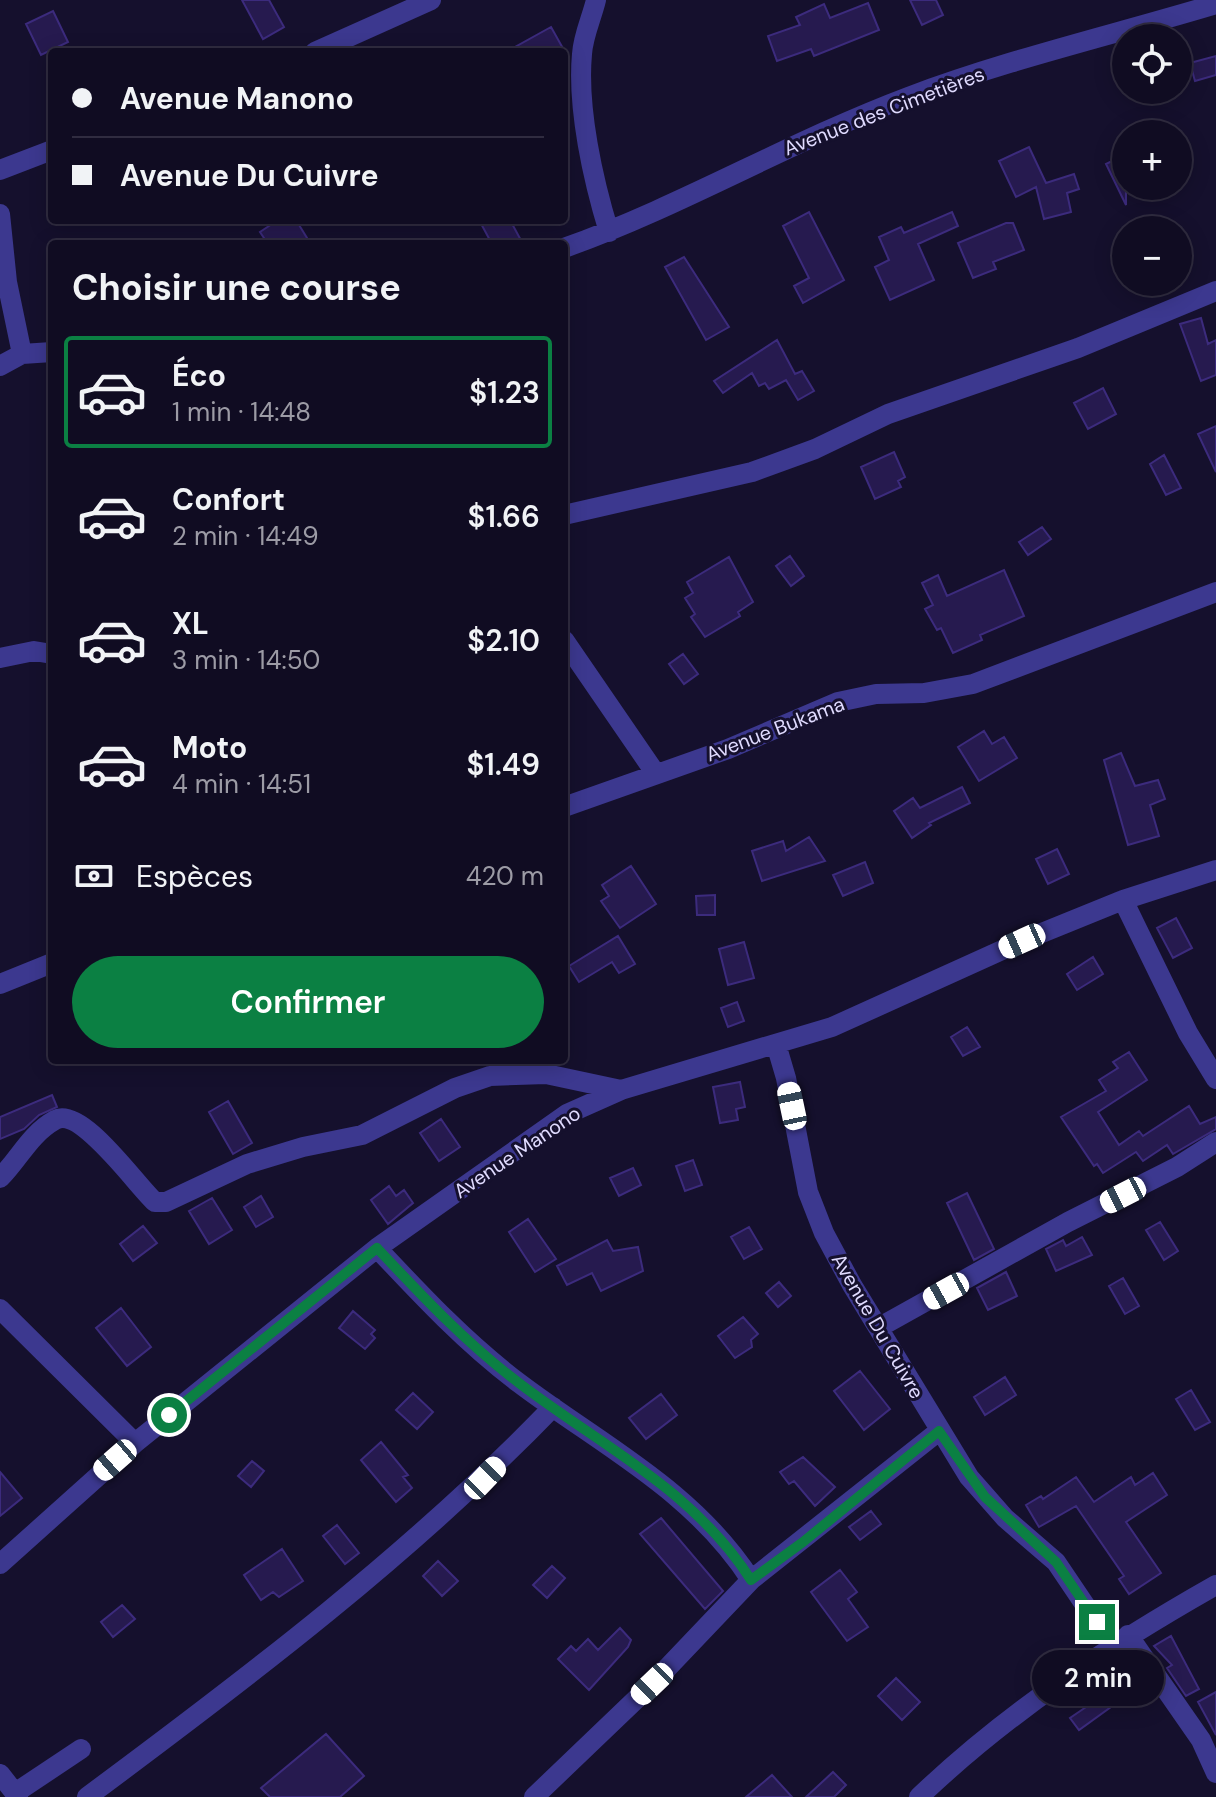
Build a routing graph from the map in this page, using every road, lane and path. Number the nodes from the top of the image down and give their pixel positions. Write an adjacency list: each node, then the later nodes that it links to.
1 (431, 0): 4 (street)
2 (596, 0): 8 (street)
3 (1216, 4): 8 (street, Avenue des Cimetières)
4 (324, 48)
5 (48, 152): 6 (street)
6 (0, 170)
7 (0, 214): 12 (street)
8 (609, 232): 9 (street, Avenue des Cimetières)
9 (568, 247)
10 (1216, 291): 14 (street)
11 (48, 352): 12 (street)
12 (22, 354): 13 (street)
13 (0, 366)
14 (568, 514)
15 (1216, 592): 19 (street, Avenue Bukama)
16 (568, 646): 19 (street)
17 (48, 653): 18 (street)
18 (0, 658)
19 (656, 774): 20 (street, Avenue Bukama)
20 (568, 806)
21 (1216, 870): 22 (street, Avenue Manono)
22 (1123, 900): 25 (street, Avenue Manono); 26 (street)
23 (48, 965): 24 (street)
24 (0, 984)
25 (776, 1044): 27 (street, Avenue Manono); 32 (street, Avenue Du Cuivre)
26 (1216, 1079)
27 (621, 1090): 29 (street); 30 (street, Avenue Manono)
28 (1216, 1142): 32 (street)
29 (0, 1178)
30 (377, 1248): 33 (street); 35 (street, Avenue Manono)
31 (0, 1309): 35 (street)
32 (878, 1328): 34 (street, Avenue Du Cuivre)
33 (553, 1407): 37 (street); 44 (street)
34 (939, 1431): 37 (street); 39 (street, Avenue Du Cuivre)
35 (135, 1443): 36 (street, Avenue Manono)
36 (0, 1564)
37 (751, 1580): 45 (street)
38 (1216, 1585): 39 (street)
39 (1120, 1640): 41 (street, Avenue Du Cuivre); 46 (street)
40 (81, 1749): 43 (street)
41 (1215, 1769)
42 (0, 1774): 43 (street)
43 (16, 1795)
44 (87, 1797)
45 (534, 1797)
46 (919, 1797)

